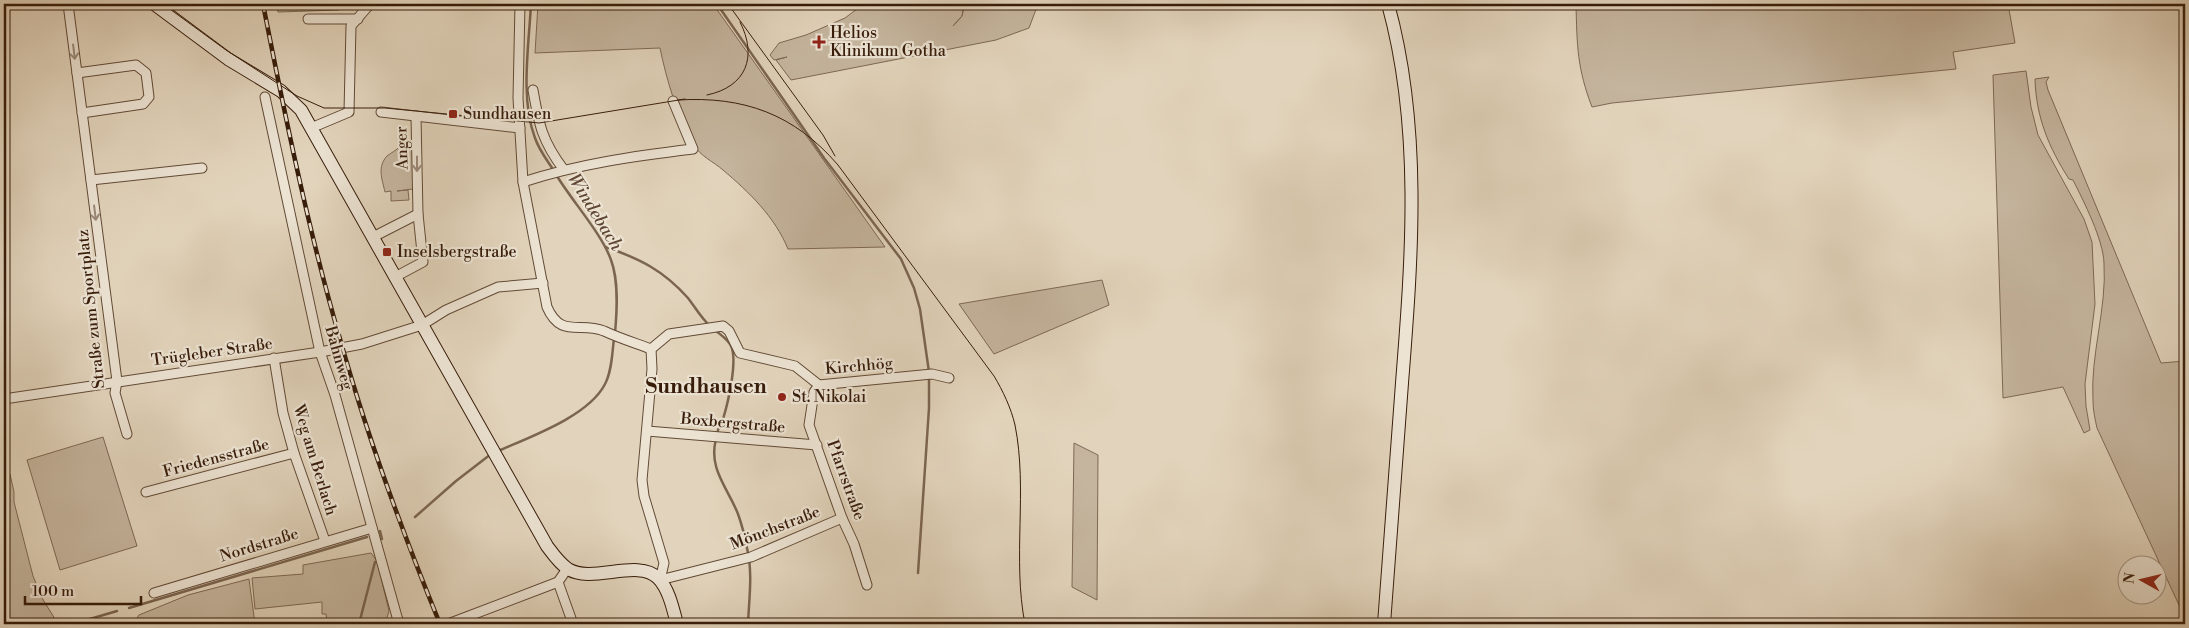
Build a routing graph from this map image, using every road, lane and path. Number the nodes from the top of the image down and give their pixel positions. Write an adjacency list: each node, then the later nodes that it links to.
1 (68, 4): 8 (street, Straße zum Sportplatz, one-way to 8)
2 (154, 4): 15 (street)
3 (370, 4): 7 (street)
4 (520, 4): 16 (street)
5 (1388, 4): 50 (street)
6 (308, 19): 7 (street)
7 (358, 19): 15 (street)
8 (77, 73): 13 (street, Straße zum Sportplatz); 13 (street)
9 (532, 90): 18 (street)
10 (265, 97): 27 (street, Bahnweg)
11 (673, 101): 18 (street)
12 (381, 112): 14 (street, Anger)
13 (82, 113): 19 (street, Straße zum Sportplatz)
14 (416, 116): 16 (street); 21 (street, Anger, one-way to 21)
15 (311, 128): 22 (street)
16 (520, 128): 20 (street)
17 (202, 168): 19 (street)
18 (558, 171): 20 (street)
19 (91, 180): 30 (street, Straße zum Sportplatz, one-way to 30)
20 (523, 182): 24 (street)
21 (418, 214): 22 (street); 23 (street, Anger)
22 (373, 237): 23 (street)
23 (395, 277): 25 (street)
24 (543, 283): 25 (street, Trügleber Straße); 26 (street)
25 (422, 325): 27 (street, Trügleber Straße); 41 (street)
26 (651, 349): 31 (street, Kirchhög); 33 (street)
27 (320, 352): 28 (street, Trügleber Straße); 39 (street, Bahnweg)
28 (274, 358): 30 (street, Trügleber Straße); 36 (street, Weg am Berlach)
29 (950, 378): 31 (street, Kirchhög)
30 (117, 381): 32 (street, Trügleber Straße); 34 (street, Straße zum Sportplatz)
31 (819, 385): 35 (street, Pfarrstraße)
32 (4, 399)
33 (646, 431): 35 (street, Boxbergstraße); 42 (street)
34 (127, 434)
35 (817, 445): 38 (street, Pfarrstraße)
36 (294, 453): 37 (street, Friedensstraße); 40 (street, Weg am Berlach)
37 (146, 492)
38 (842, 518): 42 (street, Mönchstraße); 44 (street, Pfarrstraße)
39 (372, 528): 40 (street, Nordstraße); 46 (street, Bahnweg)
40 (325, 541): 45 (street, Nordstraße)
41 (568, 569): 42 (street); 43 (street)
42 (660, 580): 49 (street)
43 (558, 582): 47 (street); 48 (street)
44 (867, 585)
45 (154, 593)
46 (399, 624)
47 (448, 624)
48 (573, 624)
49 (678, 624)
50 (1384, 624)

